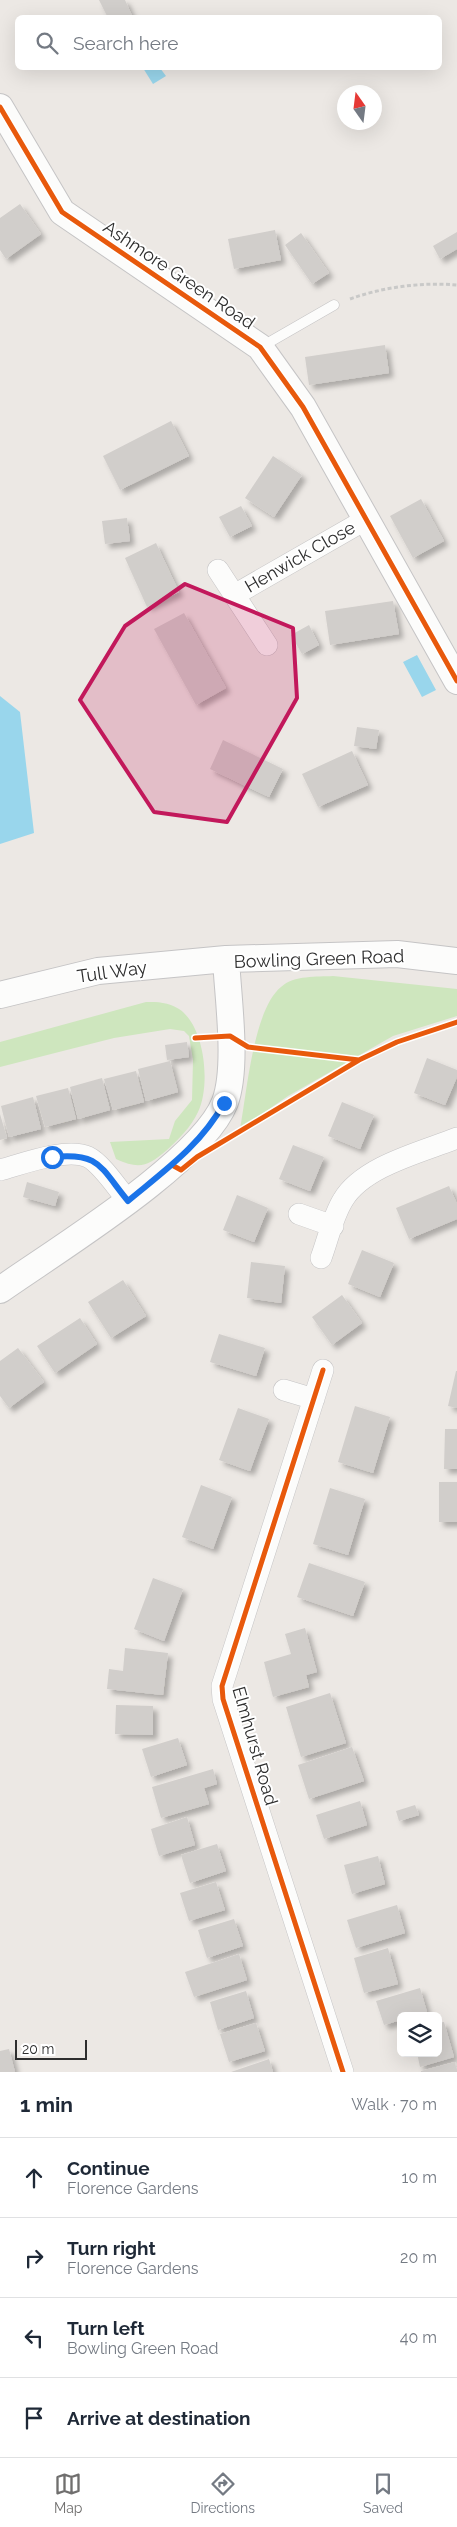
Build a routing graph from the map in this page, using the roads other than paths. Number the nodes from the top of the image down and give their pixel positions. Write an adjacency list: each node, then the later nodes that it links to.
1 (0, 107): 3 (street, Ashmore Green Road)
2 (334, 305): 3 (lane)
3 (260, 347): 4 (street, Ashmore Green Road)
4 (365, 520): 6 (street, Henwick Close); 8 (street, Ashmore Green Road)
5 (218, 570): 6 (street)
6 (236, 594): 7 (street)
7 (267, 645)
8 (457, 680)
9 (226, 959): 10 (street, Bowling Green Road); 11 (street, Tull Way); 14 (street, Bowling Green Road)
10 (457, 962)
11 (0, 996)
12 (457, 1138): 16 (street)
13 (0, 1170): 14 (street)
14 (128, 1201): 18 (street, Bowling Green Road)
15 (298, 1214): 16 (street)
16 (333, 1226): 17 (street)
17 (321, 1258)
18 (0, 1290)
19 (323, 1370): 21 (street, Elmhurst Road)
20 (284, 1390): 21 (street)
21 (314, 1399): 22 (street, Elmhurst Road)
22 (343, 2072)

